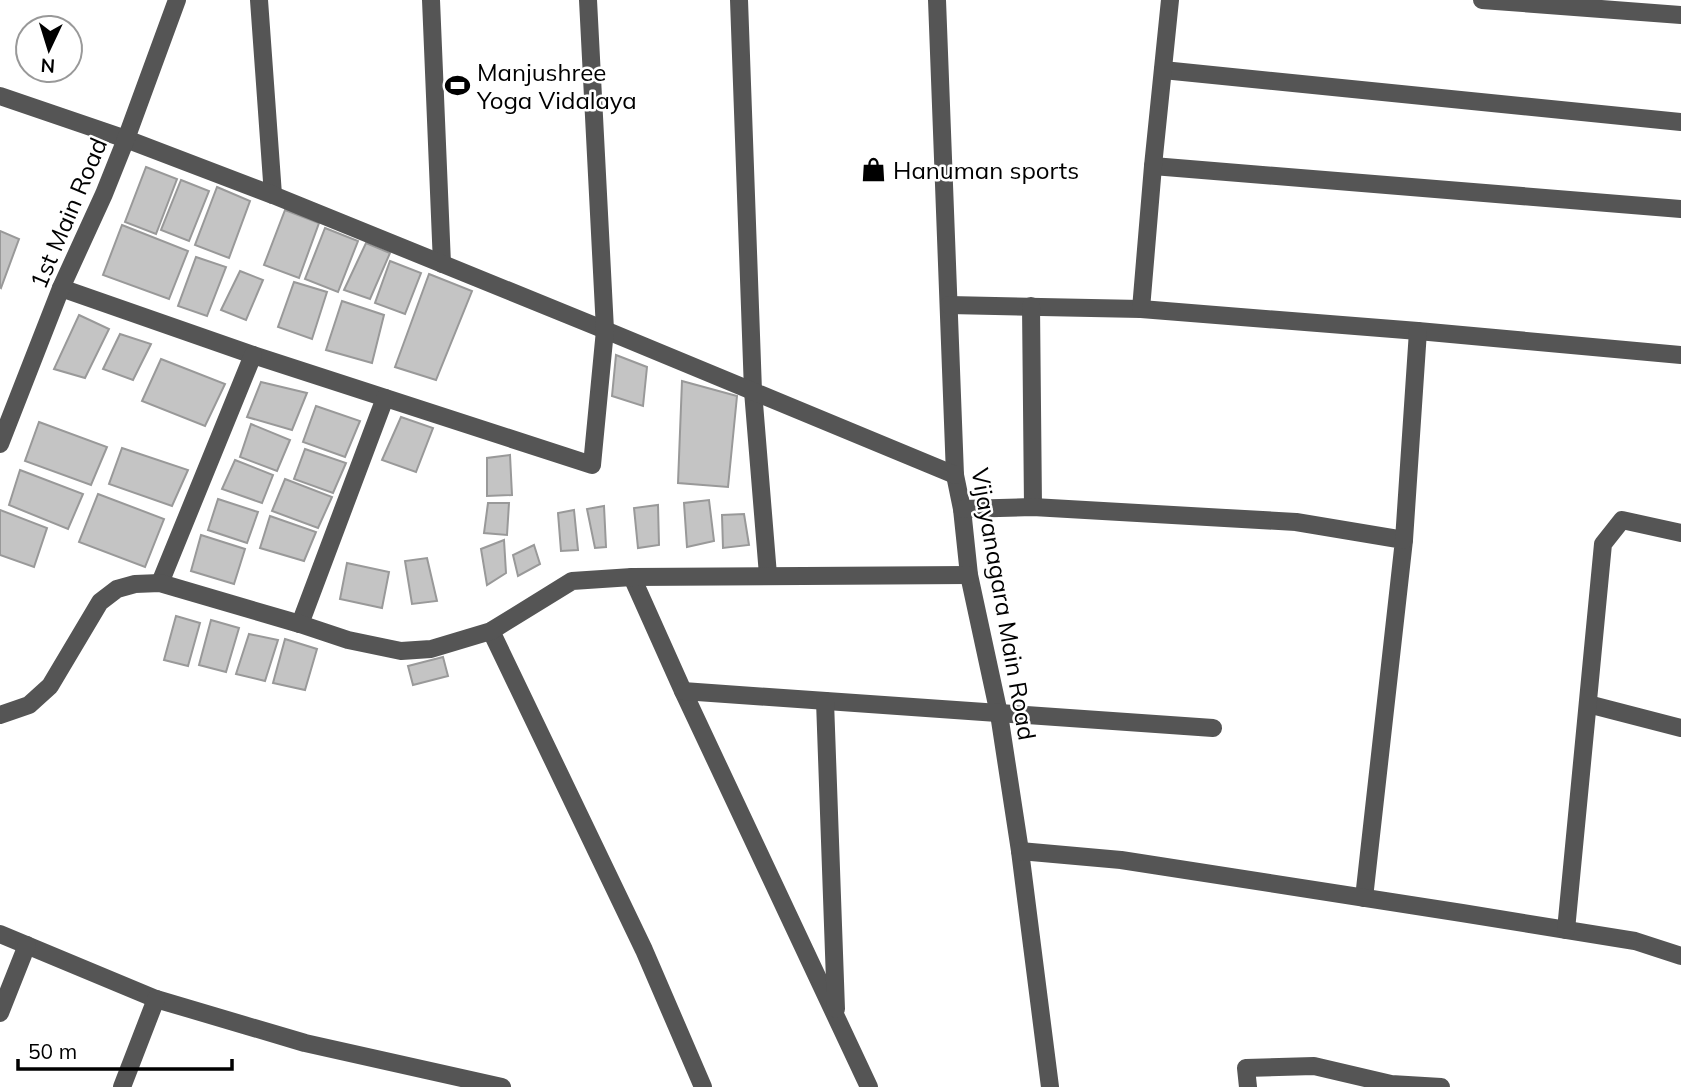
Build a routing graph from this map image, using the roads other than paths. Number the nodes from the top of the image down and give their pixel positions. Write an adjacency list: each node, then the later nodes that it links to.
1 (177, 0): 13 (street, 1st Main Road)
2 (259, 0): 15 (street)
3 (431, 0): 17 (street)
4 (589, 0): 22 (street)
5 (739, 0): 26 (street)
6 (937, 0): 19 (street, Vijayanagara Main Road)
7 (1170, 0): 10 (street)
8 (1482, 0): 9 (street)
9 (1681, 15)
10 (1163, 70): 12 (street); 14 (street)
11 (0, 96): 13 (street)
12 (1681, 122)
13 (126, 139): 15 (street); 18 (street, 1st Main Road)
14 (1153, 166): 16 (street); 21 (street)
15 (273, 195): 17 (street)
16 (1681, 209)
17 (442, 264): 22 (street)
18 (61, 288): 24 (street); 28 (street, 1st Main Road)
19 (949, 305): 20 (street); 29 (street, Vijayanagara Main Road)
20 (1031, 306): 21 (street); 30 (street)
21 (1141, 309): 23 (street)
22 (605, 330): 26 (street); 27 (street)
23 (1418, 331): 25 (street); 33 (street)
24 (253, 355): 27 (street); 37 (street)
25 (1681, 355)
26 (753, 391): 29 (street); 34 (street)
27 (385, 398): 38 (street)
28 (0, 444)
29 (955, 475): 31 (street, Vijayanagara Main Road)
30 (1033, 507): 31 (street); 33 (street)
31 (962, 509): 35 (street, Vijayanagara Main Road)
32 (1681, 533): 42 (street)
33 (1404, 540): 48 (street)
34 (768, 575): 35 (street); 36 (street)
35 (970, 575): 43 (street, Vijayanagara Main Road)
36 (632, 577): 39 (street); 40 (street)
37 (160, 583): 38 (street); 44 (street)
38 (300, 624): 39 (street)
39 (491, 631): 58 (street)
40 (683, 691): 41 (street); 55 (street)
41 (825, 701): 43 (street); 55 (street)
42 (1588, 704): 46 (street); 49 (street)
43 (999, 713): 45 (street); 47 (street, Vijayanagara Main Road)
44 (0, 715)
45 (1213, 728)
46 (1681, 728)
47 (1020, 851): 48 (street); 60 (street, Vijayanagara Main Road)
48 (1364, 898): 49 (street)
49 (1566, 930): 52 (street)
50 (0, 934): 51 (street)
51 (27, 945): 53 (street); 54 (street)
52 (1681, 956)
53 (156, 999): 56 (street); 57 (street)
54 (0, 1013)
55 (837, 1018): 59 (street)
56 (122, 1087)
57 (502, 1087)
58 (703, 1087)
59 (869, 1087)
60 (1050, 1087)
61 (1248, 1087): 62 (street)
62 (1441, 1087)

